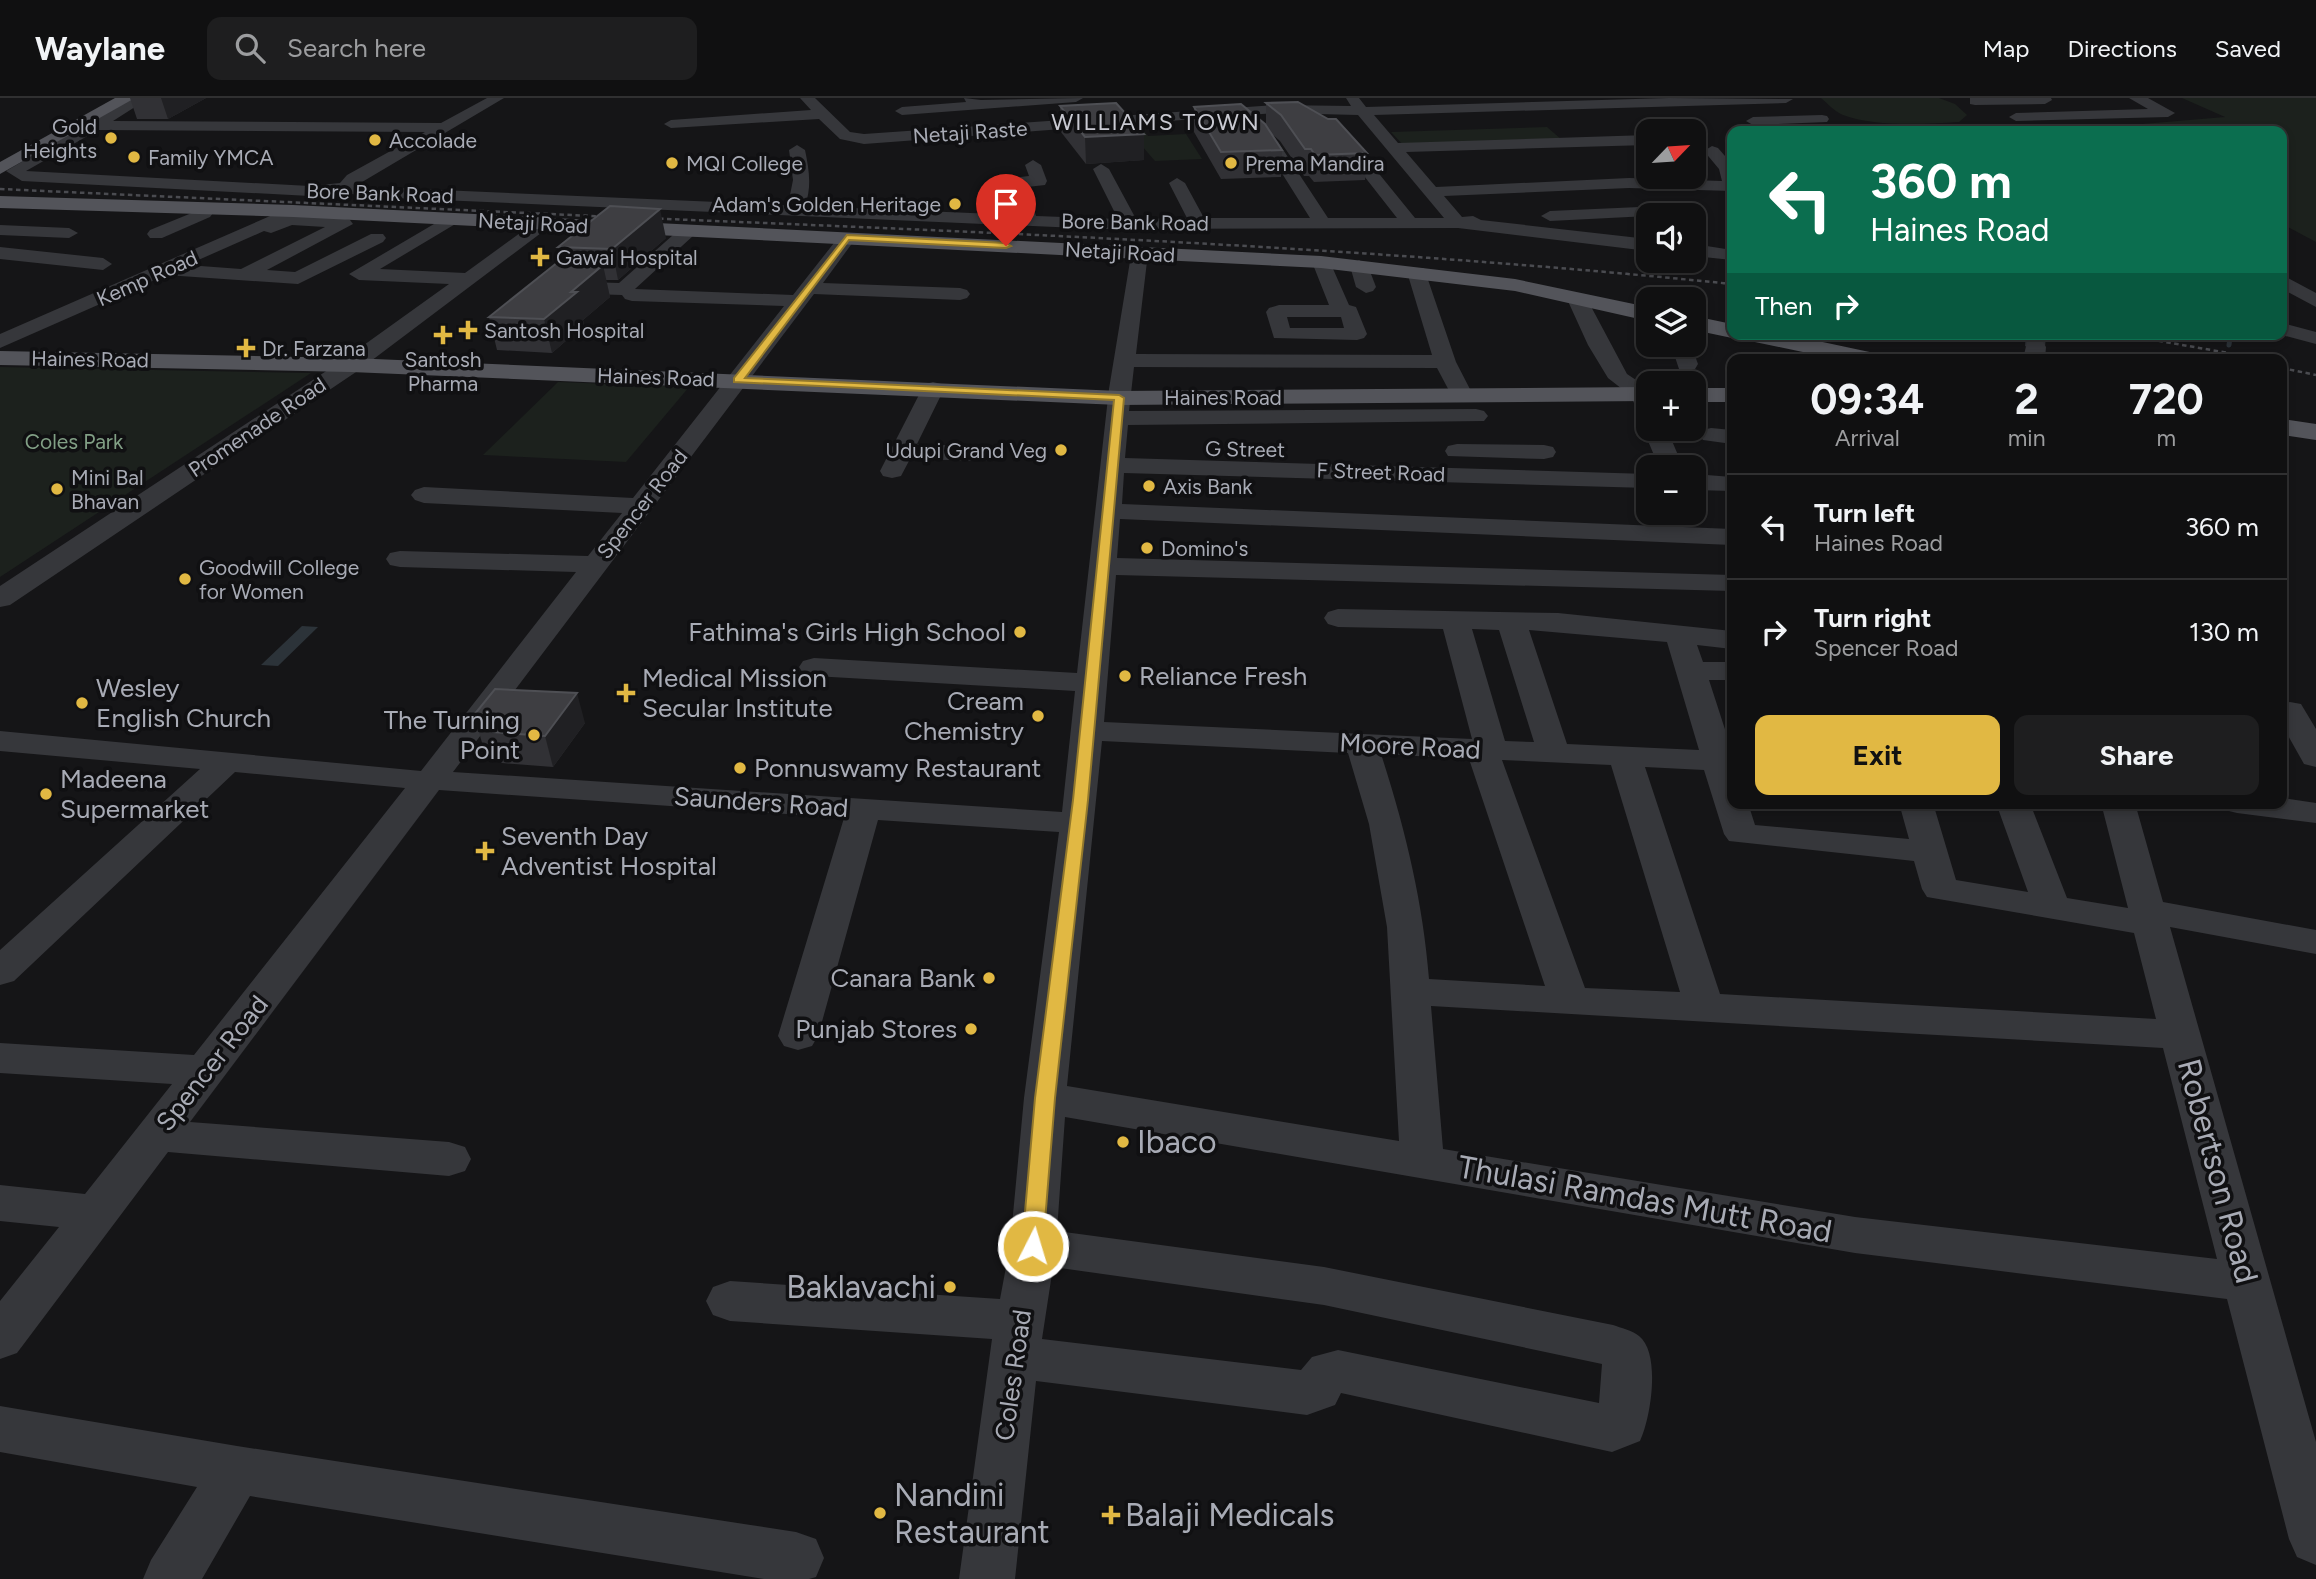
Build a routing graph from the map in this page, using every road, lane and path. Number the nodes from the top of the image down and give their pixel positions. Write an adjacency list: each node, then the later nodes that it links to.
1 (142, 98): 25 (street, Bore Bank Road)
2 (497, 98): 28 (street)
3 (807, 98): 20 (street, Netaji Raste)
4 (1469, 98): 26 (street)
5 (1786, 98): 17 (street); 21 (street)
6 (2137, 98): 11 (street); 19 (street)
7 (117, 99): 37 (main road); 40 (main road)
8 (1069, 99): 12 (street); 13 (street)
9 (1972, 99): 10 (street); 19 (street)
10 (2058, 100)
11 (2085, 100)
12 (974, 102): 15 (street)
13 (1079, 104): 15 (street); 18 (street)
14 (1321, 110): 16 (street, Netaji Raste); 26 (street, Netaji Raste); 58 (street)
15 (900, 112)
16 (1233, 112): 18 (street, Netaji Raste); 61 (street)
17 (1549, 116): 23 (street); 26 (street); 30 (street)
18 (1172, 117): 20 (street, Netaji Raste)
19 (2016, 117): 27 (street)
20 (828, 119): 22 (street); 24 (street)
21 (1741, 122)
22 (857, 123)
23 (1636, 123)
24 (671, 124)
25 (96, 125): 28 (street); 47 (street, Bore Bank Road)
26 (1376, 125): 30 (street); 36 (street); 43 (street)
27 (2038, 126)
28 (446, 128): 47 (street)
29 (1636, 140): 30 (street)
30 (1581, 142): 36 (street)
31 (1713, 143): 32 (street); 33 (street); 38 (street)
32 (1706, 146)
33 (1727, 148)
34 (797, 150): 52 (street)
35 (1636, 155): 36 (street)
36 (1601, 159): 45 (street)
37 (0, 160)
38 (1727, 164)
39 (1033, 165): 57 (street)
40 (0, 169)
41 (1101, 169): 59 (street)
42 (1443, 172): 43 (street)
43 (1415, 173): 48 (street)
44 (1177, 183): 60 (street)
45 (1629, 183): 46 (street); 48 (street); 49 (street)
46 (1727, 186)
47 (345, 188): 52 (street, Bore Bank Road)
48 (1431, 192): 51 (street)
49 (1645, 198): 51 (street); 62 (street)
50 (0, 205): 53 (street); 54 (main road, Netaji Road)
51 (1444, 205): 62 (street)
52 (795, 210): 57 (street, Bore Bank Road)
53 (204, 213): 54 (street); 68 (street)
54 (289, 213): 55 (main road, Netaji Road); 84 (street, Kemp Road)
55 (350, 217): 56 (main road, Netaji Road); 73 (street); 74 (street); 74 (street)
56 (451, 219): 63 (main road, Netaji Road); 87 (street)
57 (1029, 221): 59 (street, Bore Bank Road)
58 (1410, 222): 61 (street, Bore Bank Road); 62 (street, Bore Bank Road)
59 (1129, 223): 60 (street, Bore Bank Road)
60 (1198, 223): 61 (street, Bore Bank Road)
61 (1322, 223)
62 (1458, 223): 72 (street, Bore Bank Road)
63 (544, 224): 64 (main road, Netaji Road); 87 (street, Promenade Road)
64 (611, 227): 66 (main road, Netaji Road); 71 (street)
65 (0, 230): 67 (street)
66 (688, 231): 70 (main road, Netaji Road); 83 (street)
67 (69, 233)
68 (156, 234)
69 (377, 238): 78 (street)
70 (847, 238): 77 (main road, Netaji Road); 90 (street, Spencer Road)
71 (592, 242)
72 (1636, 244)
73 (230, 247): 74 (street); 84 (street)
74 (287, 251): 78 (street); 86 (street)
75 (1706, 252): 79 (street)
76 (0, 253): 81 (street)
77 (1139, 253): 80 (main road, Netaji Road); 105 (street, Coles Road)
78 (345, 254): 86 (street)
79 (1727, 254)
80 (1321, 262): 82 (main road, Netaji Road); 97 (street)
81 (103, 264)
82 (1359, 266): 85 (main road, Netaji Road); 89 (street)
83 (561, 267)
84 (173, 270): 86 (street); 102 (street, Kemp Road)
85 (1417, 272): 93 (main road, Netaji Road); 107 (street)
86 (242, 274)
87 (469, 279): 108 (street, Promenade Road)
88 (2287, 284): 94 (street)
89 (1366, 287)
90 (803, 294): 91 (street); 92 (street); 109 (street, Spencer Road)
91 (961, 294)
92 (632, 295)
93 (1577, 299): 98 (main road, Netaji Road); 111 (street)
94 (2316, 301)
95 (2293, 309): 96 (street)
96 (2316, 309)
97 (1341, 311)
98 (1636, 311)
99 (1706, 326): 100 (main road)
100 (1727, 330)
101 (1779, 340): 103 (main road)
102 (0, 342)
103 (1847, 354)
104 (0, 358): 108 (main road, Haines Road)
105 (1124, 360): 106 (street); 117 (street, Coles Road)
106 (1365, 362): 107 (street); 115 (street)
107 (1445, 362): 113 (street)
108 (351, 365): 109 (main road, Haines Road); 137 (street, Promenade Road)
109 (738, 380): 110 (main road, Haines Road); 128 (street, Spencer Road)
110 (933, 389): 117 (main road, Haines Road); 122 (street)
111 (1636, 392)
112 (1706, 394): 114 (main road)
113 (1462, 395): 115 (main road, Haines Road); 116 (main road, Haines Road)
114 (1727, 395)
115 (1388, 396): 117 (main road, Haines Road); 119 (street)
116 (1636, 400)
117 (1118, 408): 119 (street); 123 (street, Coles Road)
118 (1476, 416): 119 (street)
119 (1401, 446): 123 (street, F Street Road); 124 (street, F Street Road)
120 (1431, 451): 121 (street)
121 (1544, 452)
122 (986, 454)
123 (1114, 456): 129 (street, Coles Road)
124 (1636, 479)
125 (1706, 483): 126 (street)
126 (1727, 484)
127 (424, 495): 128 (street)
128 (641, 506): 133 (street, Spencer Road)
129 (1108, 510): 130 (street); 134 (street, Coles Road)
130 (1402, 522): 131 (street); 135 (street)
131 (1727, 537)
132 (400, 559): 133 (street)
133 (596, 564): 157 (street, Spencer Road)
134 (1104, 566): 135 (street); 146 (street, Coles Road)
135 (1418, 574): 136 (street); 139 (street)
136 (1727, 583)
137 (0, 599)
138 (1338, 618): 139 (street)
139 (1443, 619): 140 (street); 151 (street)
140 (1511, 621): 141 (street); 152 (street)
141 (1679, 634): 142 (street); 144 (street)
142 (1727, 639)
143 (814, 667): 146 (street)
144 (1691, 671): 145 (street); 155 (street)
145 (1727, 671)
146 (1092, 683): 148 (street, Coles Road)
147 (2290, 710): 154 (street)
148 (1087, 732): 150 (street, Moore Road); 165 (street, Coles Road)
149 (0, 741): 156 (street, Saunders Road)
150 (1362, 744): 151 (street, Moore Road); 171 (street)
151 (1487, 750): 152 (street, Moore Road); 172 (street)
152 (1554, 753): 153 (street, Moore Road)
153 (1625, 756): 155 (street, Moore Road); 173 (street)
154 (2316, 757)
155 (1725, 760)
156 (227, 762): 157 (street, Saunders Road); 170 (street)
157 (429, 780): 158 (street, Saunders Road); 177 (street, Spencer Road)
158 (864, 809): 165 (street, Saunders Road); 175 (street)
159 (1736, 809): 166 (street)
160 (1918, 809): 166 (street)
161 (2015, 809): 167 (street)
162 (2120, 809): 168 (street, Robertson Road)
163 (2284, 809): 164 (street)
164 (2316, 813)
165 (1078, 823): 178 (street, Coles Road)
166 (1930, 852): 167 (street)
167 (2052, 906): 168 (street)
168 (2149, 917): 169 (street); 174 (street, Robertson Road)
169 (2316, 942)
170 (0, 972)
171 (1410, 991): 172 (street); 181 (street)
172 (1570, 1001): 173 (street)
173 (1704, 1007): 174 (street)
174 (2181, 1035): 185 (street, Robertson Road)
175 (799, 1036)
176 (0, 1058): 177 (street)
177 (206, 1071): 179 (street, Spencer Road)
178 (1045, 1098): 181 (street, Thulasi Ramdas Mutt Road); 184 (street, Coles Road)
179 (157, 1135): 180 (street); 183 (street, Spencer Road)
180 (449, 1159)
181 (1422, 1162): 185 (street, Thulasi Ramdas Mutt Road)
182 (0, 1203): 183 (street)
183 (96, 1213): 186 (street, Spencer Road)
184 (1033, 1246): 189 (street, Coles Road); 189 (street)
185 (2247, 1282): 192 (street, Robertson Road)
186 (15, 1295): 188 (street, Spencer Road)
187 (730, 1301): 189 (street)
188 (0, 1338)
189 (1017, 1339): 195 (street, Coles Road)
190 (0, 1429): 191 (street)
191 (237, 1470): 193 (street); 194 (street)
192 (2316, 1539)
193 (796, 1558)
194 (171, 1579)
195 (987, 1579)

